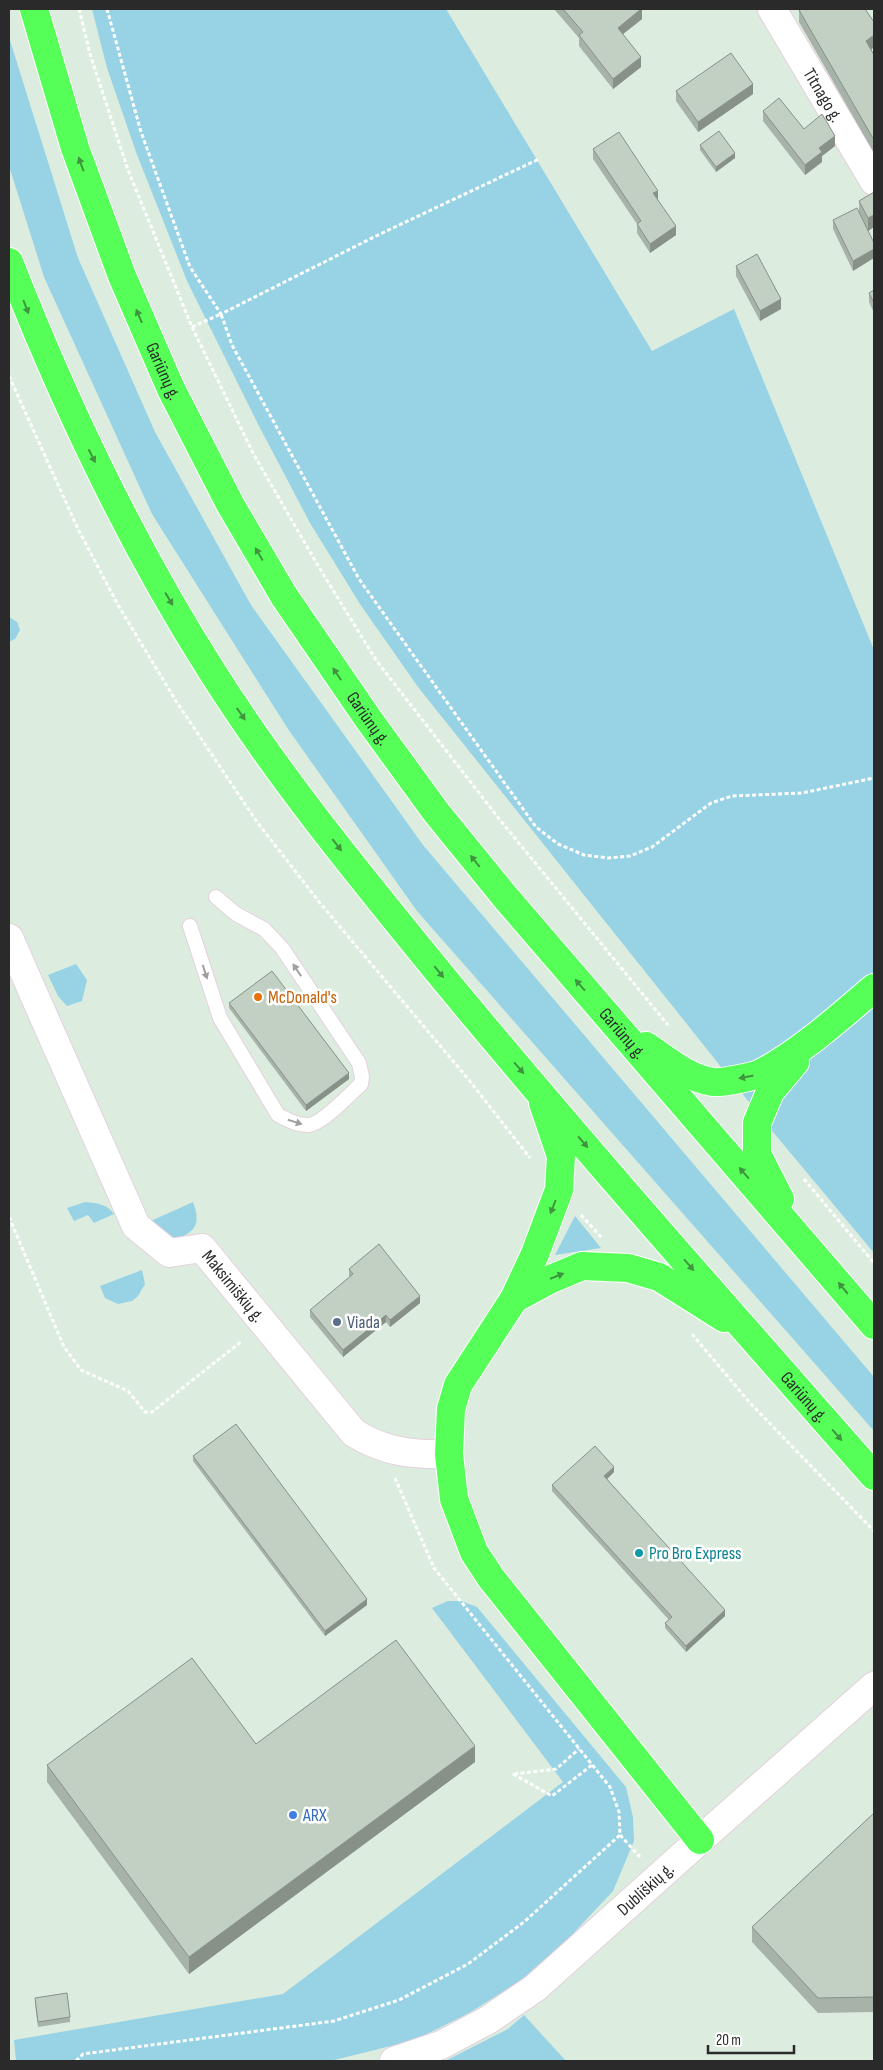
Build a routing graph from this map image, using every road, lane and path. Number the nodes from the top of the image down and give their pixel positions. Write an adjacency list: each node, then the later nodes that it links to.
1 (34, 9): 15 (highway, Gariūnų g., one-way to 1)
2 (79, 9): 9 (path)
3 (107, 9): 8 (path)
4 (772, 9): 6 (street, Titnago g.)
5 (539, 159): 8 (path)
6 (874, 181)
7 (9, 262): 18 (highway, Gariūnų g., one-way to 18)
8 (221, 314): 9 (path); 10 (path)
9 (192, 327): 17 (path)
10 (874, 778)
11 (216, 897): 12 (lane, one-way to 11)
12 (190, 926)
13 (9, 938): 24 (street, Maksimiškių g.)
14 (874, 988): 16 (highway)
15 (612, 1022): 16 (highway, one-way to 15); 21 (highway, Gariūnų g., one-way to 15)
16 (831, 1024): 21 (highway)
17 (673, 1031)
18 (540, 1092): 23 (highway, one-way to 23); 26 (highway, Gariūnų g., one-way to 26)
19 (800, 1174): 22 (path)
20 (9, 1217): 24 (path)
21 (799, 1236): 25 (highway, Gariūnų g., one-way to 21)
22 (874, 1264)
23 (514, 1299): 26 (highway, one-way to 26); 28 (highway)
24 (264, 1324): 27 (street, Maksimiškių g.)
25 (874, 1325)
26 (747, 1332): 29 (highway, Gariūnų g., one-way to 29)
27 (389, 1450): 28 (street, Maksimiškių g.); 31 (path)
28 (449, 1454): 33 (highway)
29 (874, 1476)
30 (874, 1686): 33 (street, Dubliškių g.)
31 (579, 1749): 32 (path); 32 (path)
32 (592, 1765): 34 (path)
33 (700, 1840): 35 (street, Dubliškių g.)
34 (76, 2061)
35 (394, 2061)

